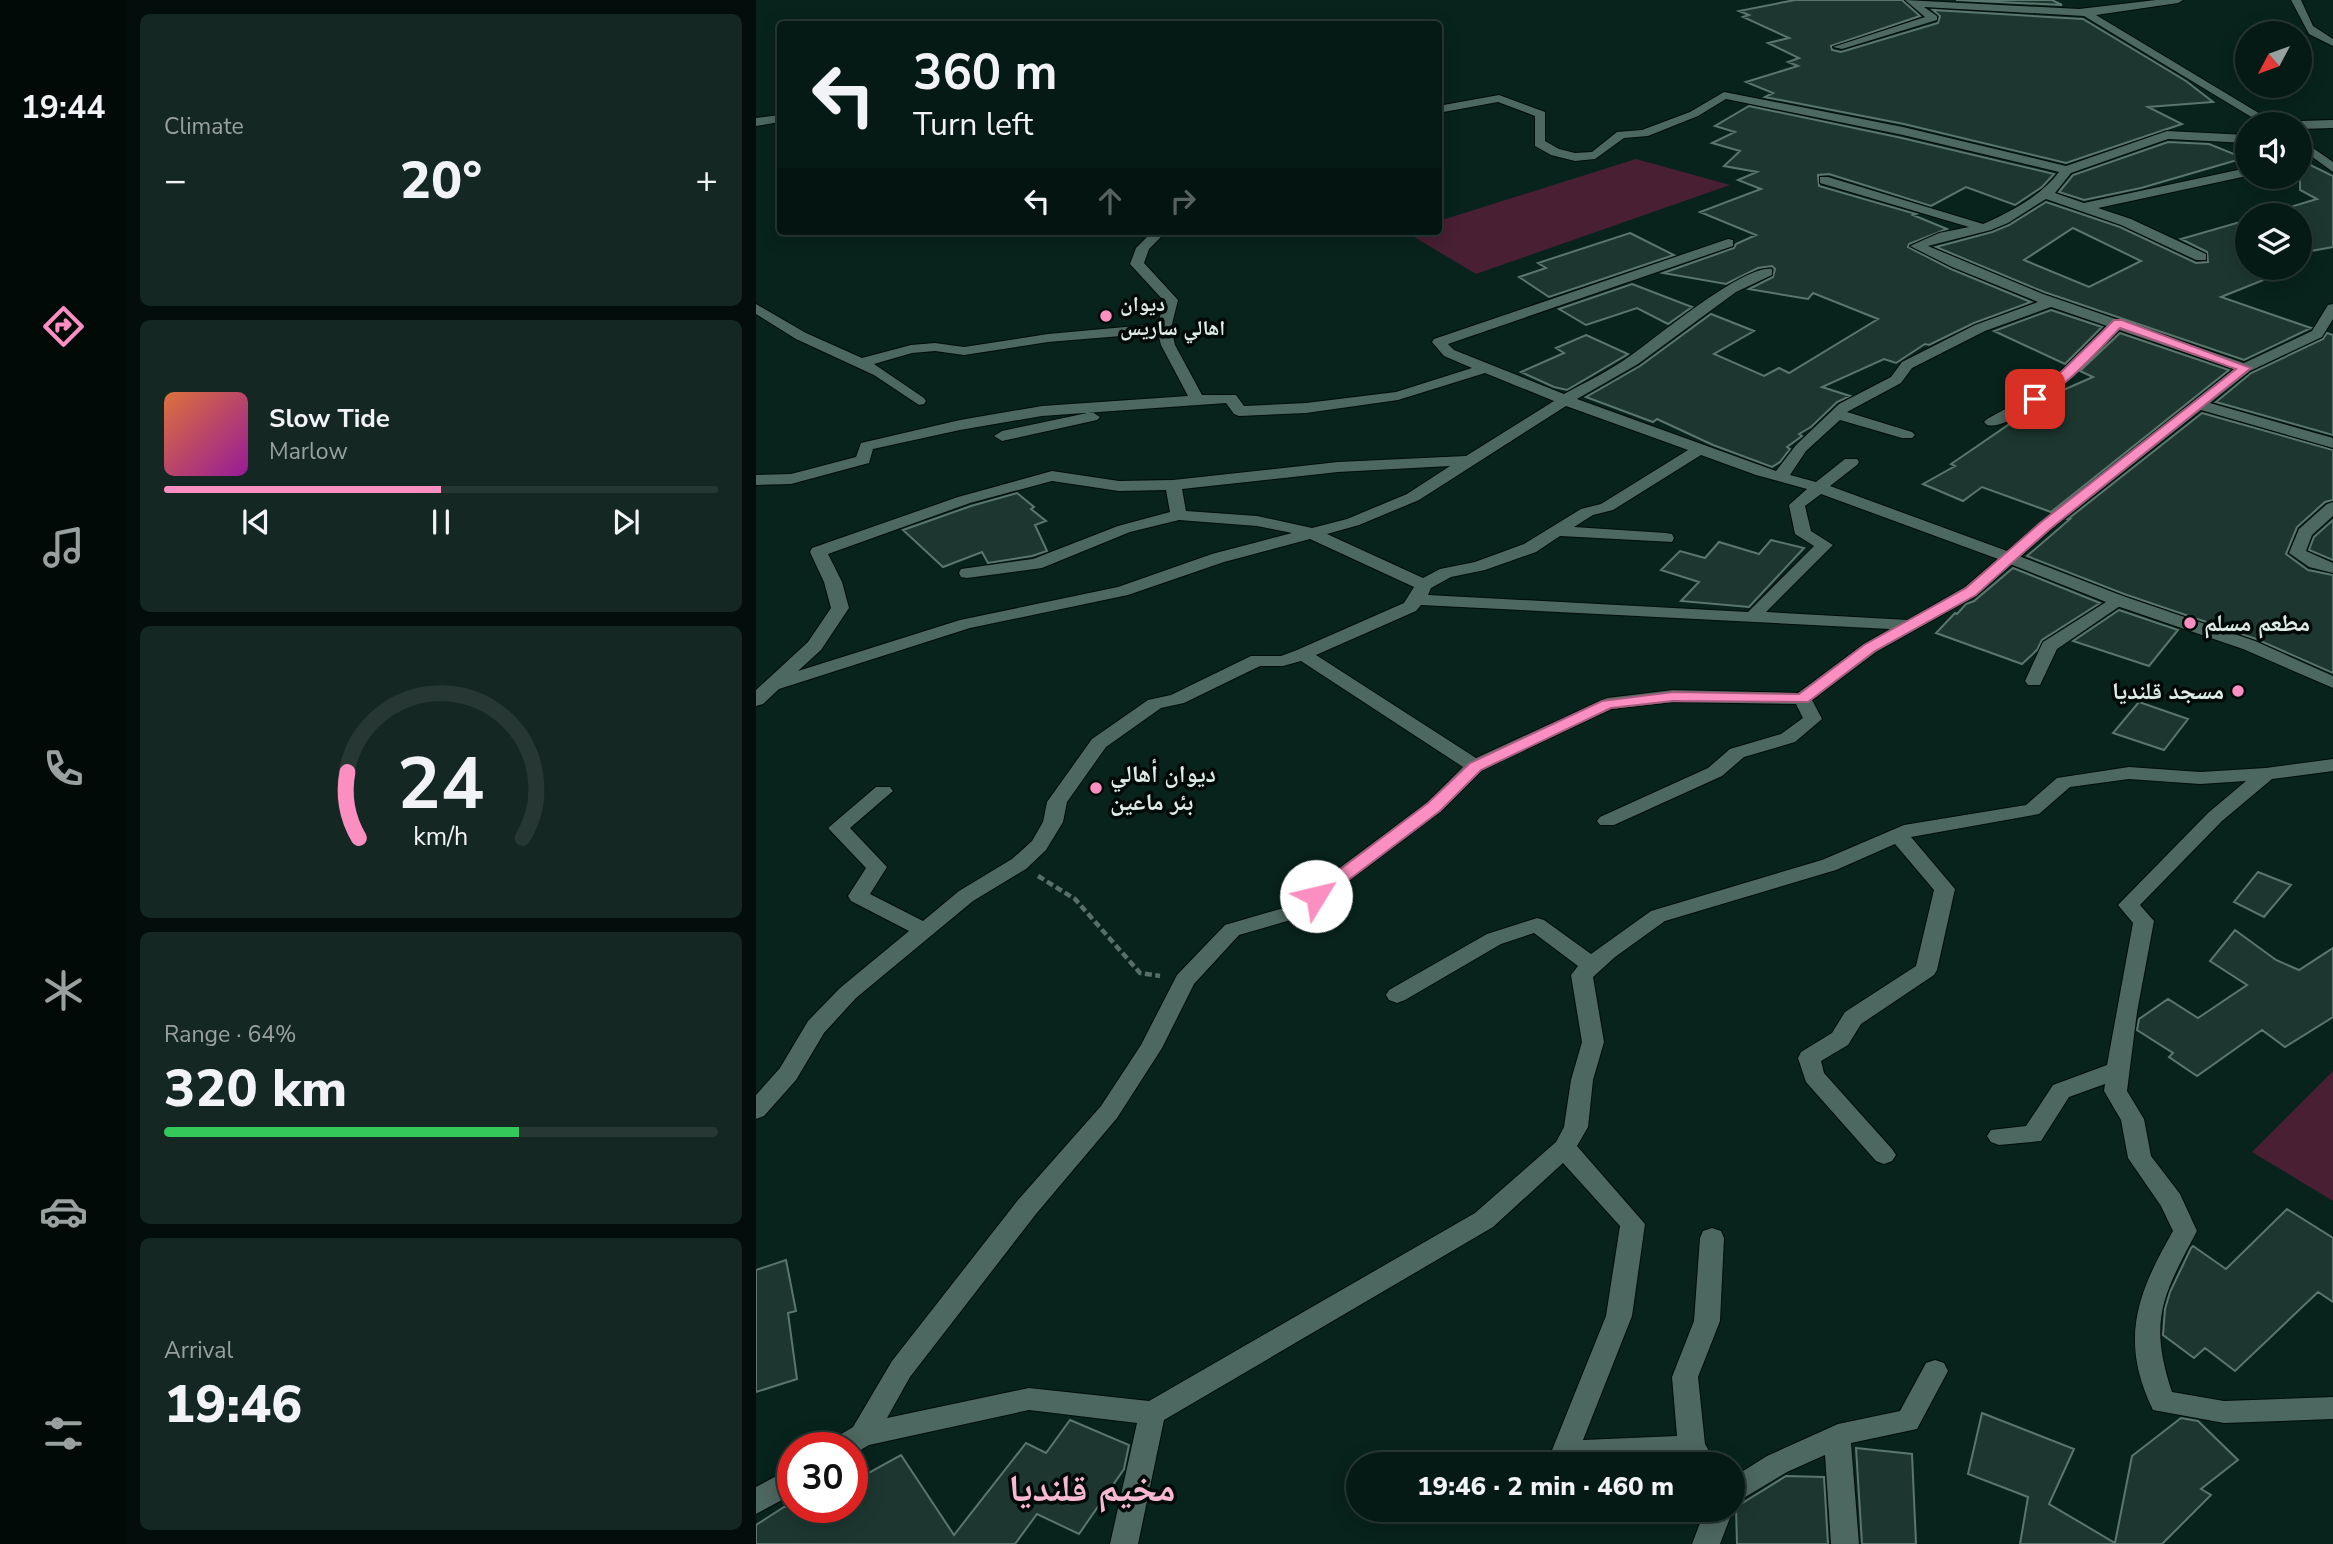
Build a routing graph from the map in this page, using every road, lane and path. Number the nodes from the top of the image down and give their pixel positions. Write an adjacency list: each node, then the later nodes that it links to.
1 (2069, 0): 5 (street)
2 (2178, 0): 5 (street)
3 (2295, 0): 6 (street)
4 (1912, 2): 5 (street); 7 (street)
5 (2085, 13): 9 (street)
6 (2333, 43)
7 (1838, 47)
8 (1442, 109): 17 (street)
9 (2251, 112)
10 (777, 118): 11 (street)
11 (756, 122)
12 (2333, 124): 13 (street)
13 (2312, 125)
14 (2235, 138): 17 (street)
15 (2312, 153): 16 (street)
16 (2333, 168)
17 (2067, 170): 20 (street)
18 (2235, 175): 21 (street)
19 (1824, 180): 22 (street)
20 (2045, 194): 21 (street); 22 (street)
21 (2084, 208): 25 (street)
22 (1986, 227): 27 (street)
23 (1156, 235): 31 (street)
24 (1728, 243): 34 (street)
25 (2201, 257)
26 (1767, 272): 36 (street)
27 (2048, 303): 30 (street); 40 (street)
28 (2333, 307): 33 (street)
29 (756, 308): 32 (street)
30 (2118, 323): 33 (street); 41 (street)
31 (1164, 328): 32 (street); 35 (street)
32 (861, 363): 37 (street)
33 (2245, 368): 38 (street)
34 (1486, 369): 35 (street); 36 (street)
35 (1197, 400): 39 (street)
36 (1565, 400): 45 (street); 46 (street)
37 (919, 401)
38 (2200, 405): 44 (street); 57 (street)
39 (1114, 406): 43 (street); 49 (street)
40 (1837, 414): 42 (street); 48 (street)
41 (1992, 422)
42 (1907, 435)
43 (1002, 436)
44 (2333, 443)
45 (1702, 448): 48 (street); 54 (street)
46 (1468, 461): 50 (street); 55 (street)
47 (1851, 462): 51 (street)
48 (1780, 477): 51 (street)
49 (756, 480)
50 (1173, 485): 53 (street); 67 (street)
51 (1820, 488): 57 (street); 62 (street)
52 (2333, 507): 58 (street)
53 (1179, 515): 55 (street); 59 (street)
54 (1554, 531): 56 (street); 60 (street)
55 (1309, 532): 60 (street); 67 (street)
56 (1666, 538)
57 (2011, 558): 61 (street); 63 (street)
58 (2333, 568)
59 (967, 573)
60 (1421, 592): 62 (street); 64 (street)
61 (2117, 600): 65 (street); 66 (street)
62 (1753, 616): 63 (street)
63 (1911, 625): 68 (street)
64 (1303, 654): 71 (street); 76 (street)
65 (2034, 681)
66 (2333, 682)
67 (773, 685): 69 (street)
68 (1802, 699): 71 (street); 74 (street)
69 (756, 700)
70 (2333, 765): 72 (street)
71 (1475, 766): 79 (street)
72 (2266, 774): 75 (street); 81 (street)
73 (883, 791): 77 (street)
74 (1607, 821)
75 (1897, 833): 78 (street); 85 (street)
76 (1019, 864): 77 (street); 79 (path)
77 (924, 930): 82 (street)
78 (1592, 966): 80 (street); 84 (street)
79 (1185, 980): 90 (street)
80 (1397, 995)
81 (2118, 1070): 83 (street); 88 (street)
82 (756, 1110)
83 (1999, 1136)
84 (1564, 1148): 89 (street); 93 (street)
85 (1884, 1156)
86 (1712, 1238): 94 (street)
87 (1935, 1371): 92 (street)
88 (2333, 1408)
89 (1152, 1413): 91 (street); 99 (street)
90 (859, 1432)
91 (868, 1437)
92 (1837, 1437): 95 (street); 101 (street)
93 (1565, 1452)
94 (1697, 1452)
95 (1745, 1485)
96 (777, 1489): 97 (street)
97 (756, 1502)
98 (1714, 1522): 100 (street)
99 (1124, 1544)
100 (1706, 1544)
101 (1845, 1544)

